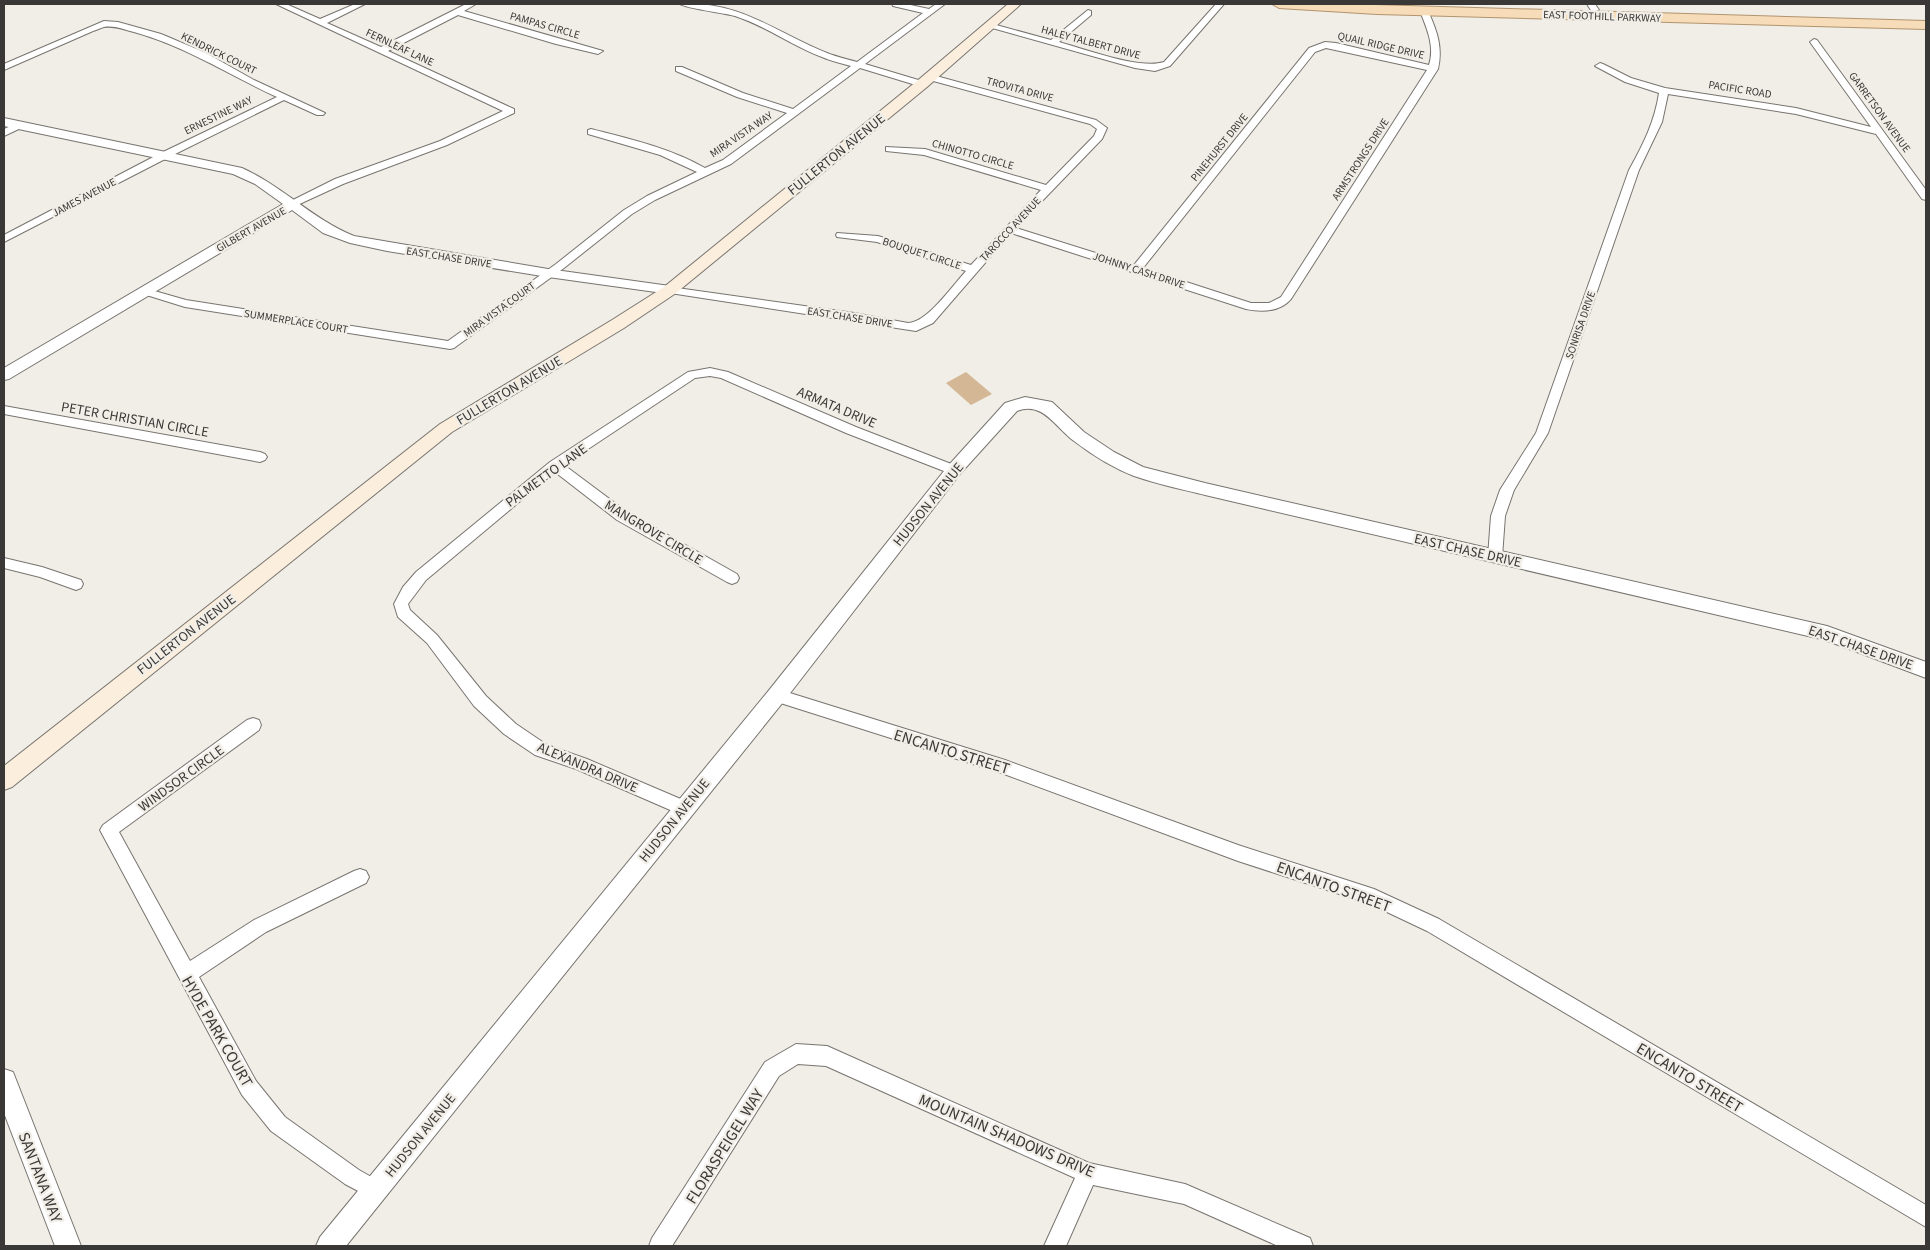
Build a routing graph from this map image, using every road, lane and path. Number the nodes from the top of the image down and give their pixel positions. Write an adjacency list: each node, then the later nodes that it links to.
1 (280, 4): 17 (street, FERNLEAF LANE)
2 (361, 4): 17 (street)
3 (472, 4): 12 (street)
4 (684, 4): 25 (street, TROVITA DRIVE)
5 (896, 4): 13 (street)
6 (941, 4): 13 (street, MIRA VISTA WAY)
7 (1015, 4): 19 (main road, FULLERTON AVENUE)
8 (1220, 4): 21 (street, HALEY TALBERT DRIVE)
9 (1279, 4): 14 (main road, EAST FOOTHILL PARKWAY)
10 (1368, 4): 11 (main road, EAST FOOTHILL PARKWAY)
11 (1593, 7): 16 (main road, EAST FOOTHILL PARKWAY)
12 (457, 12): 23 (street); 24 (street, PAMPAS CIRCLE)
13 (930, 12): 25 (street, MIRA VISTA WAY)
14 (1424, 12): 18 (main road, EAST FOOTHILL PARKWAY); 28 (street, ARMSTRONGS DRIVE)
15 (1088, 13): 21 (street)
16 (1926, 19)
17 (321, 22): 23 (street, FERNLEAF LANE)
18 (1926, 25)
19 (989, 26): 21 (street, HALEY TALBERT DRIVE); 30 (main road, FULLERTON AVENUE)
20 (1814, 42): 40 (street, GARRETSON AVENUE)
21 (1053, 43)
22 (1325, 45): 28 (street, QUAIL RIDGE DRIVE); 52 (street, PINEHURST DRIVE)
23 (381, 51): 33 (street, FERNLEAF LANE)
24 (598, 51)
25 (858, 65): 30 (street, TROVITA DRIVE); 34 (street, MIRA VISTA WAY)
26 (1600, 66): 31 (street, PACIFIC ROAD)
27 (4, 67): 32 (street, KENDRICK COURT)
28 (1433, 68): 56 (street, ARMSTRONGS DRIVE)
29 (679, 69): 34 (street)
30 (926, 80): 38 (street, TROVITA DRIVE); 54 (main road, FULLERTON AVENUE)
31 (1664, 91): 40 (street, PACIFIC ROAD); 66 (street, SONRISA DRIVE)
32 (284, 97): 35 (street, KENDRICK COURT); 43 (street, ERNESTINE WAY)
33 (511, 111): 47 (street, GILBERT AVENUE)
34 (794, 112): 44 (street, MIRA VISTA WAY)
35 (320, 113)
36 (4, 122): 37 (street, EAST CHASE DRIVE)
37 (20, 125): 41 (street); 43 (street, EAST CHASE DRIVE)
38 (1102, 128): 45 (street, TAROCCO AVENUE)
39 (591, 132): 44 (street)
40 (1878, 132): 46 (street, GARRETSON AVENUE)
41 (4, 133)
42 (890, 149): 45 (street, CHINOTTO CIRCLE)
43 (163, 156): 47 (street, EAST CHASE DRIVE); 50 (street, JAMES AVENUE)
44 (704, 172): 53 (street, MIRA VISTA WAY)
45 (1048, 189): 48 (street, TAROCCO AVENUE)
46 (1926, 197)
47 (293, 204): 53 (street, EAST CHASE DRIVE); 55 (street, GILBERT AVENUE)
48 (1009, 229): 51 (street, TAROCCO AVENUE); 52 (street, JOHNNY CASH DRIVE)
49 (841, 235): 51 (street, BOUQUET CIRCLE)
50 (4, 239)
51 (972, 270): 57 (street, TAROCCO AVENUE)
52 (1136, 270): 56 (street, JOHNNY CASH DRIVE)
53 (548, 273): 54 (street, EAST CHASE DRIVE); 58 (street, MIRA VISTA COURT)
54 (670, 290): 57 (street, EAST CHASE DRIVE); 74 (main road, FULLERTON AVENUE)
55 (144, 291): 58 (street, SUMMERPLACE COURT); 60 (street, GILBERT AVENUE)
56 (1270, 307)
57 (916, 327)
58 (450, 345)
59 (710, 372): 64 (street, PALMETTO LANE); 65 (street, ARMATA DRIVE)
60 (4, 375)
61 (1025, 402): 65 (street, HUDSON AVENUE); 66 (street, EAST CHASE DRIVE)
62 (4, 410): 63 (street, PETER CHRISTIAN CIRCLE)
63 (260, 457)
64 (555, 465): 68 (street, MANGROVE CIRCLE); 70 (street, PALMETTO LANE)
65 (954, 470): 72 (street, HUDSON AVENUE)
66 (1495, 557): 71 (street, EAST CHASE DRIVE)
67 (4, 563): 69 (street)
68 (732, 578)
69 (76, 584)
70 (401, 604): 75 (street, ALEXANDRA DRIVE)
71 (1926, 670)
72 (777, 695): 75 (street, HUDSON AVENUE); 83 (street, ENCANTO STREET)
73 (253, 725): 76 (street, WINDSOR CIRCLE)
74 (4, 780)
75 (684, 808): 82 (street, HUDSON AVENUE)
76 (109, 830): 78 (street, HYDE PARK COURT)
77 (360, 876): 78 (street)
78 (186, 974): 82 (street, HYDE PARK COURT)
79 (796, 1054): 81 (street, MOUNTAIN SHADOWS DRIVE); 86 (street, FLORASPEIGEL WAY)
80 (4, 1081): 84 (street, SANTANA WAY)
81 (1088, 1173): 87 (street); 88 (street, MOUNTAIN SHADOWS DRIVE)
82 (375, 1190): 85 (street, HUDSON AVENUE)
83 (1926, 1217)
84 (68, 1246)
85 (329, 1246)
86 (660, 1246)
87 (1055, 1246)
88 (1302, 1246)

